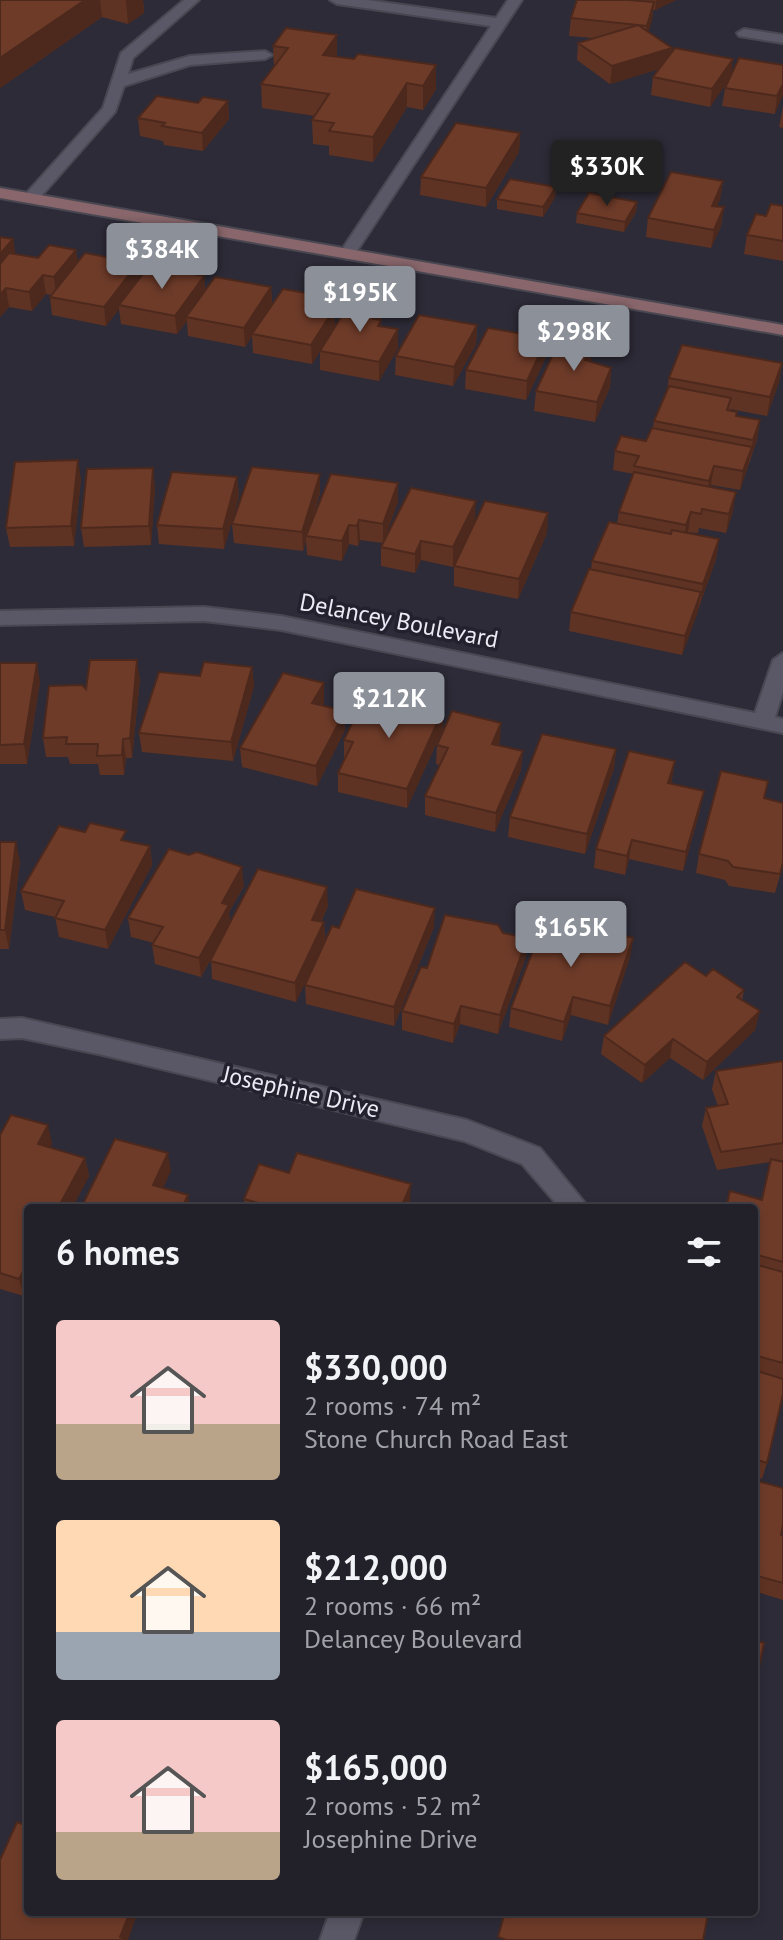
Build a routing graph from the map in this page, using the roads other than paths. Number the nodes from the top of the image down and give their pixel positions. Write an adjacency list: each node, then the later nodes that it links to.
1 (192, 0): 8 (street)
2 (337, 0): 4 (street)
3 (515, 0): 4 (street)
4 (500, 23): 11 (street)
5 (744, 33): 6 (street)
6 (783, 39)
7 (265, 55): 8 (street)
8 (118, 83): 10 (street)
9 (0, 193): 10 (main road)
10 (30, 199): 11 (main road)
11 (347, 254): 12 (main road)
12 (783, 330)
13 (0, 618): 15 (street, Delancey Boulevard)
14 (783, 660): 15 (street)
15 (773, 724)
16 (0, 1029): 17 (street, Josephine Drive)
17 (573, 1204)
18 (346, 1916): 19 (street)
19 (337, 1940)

